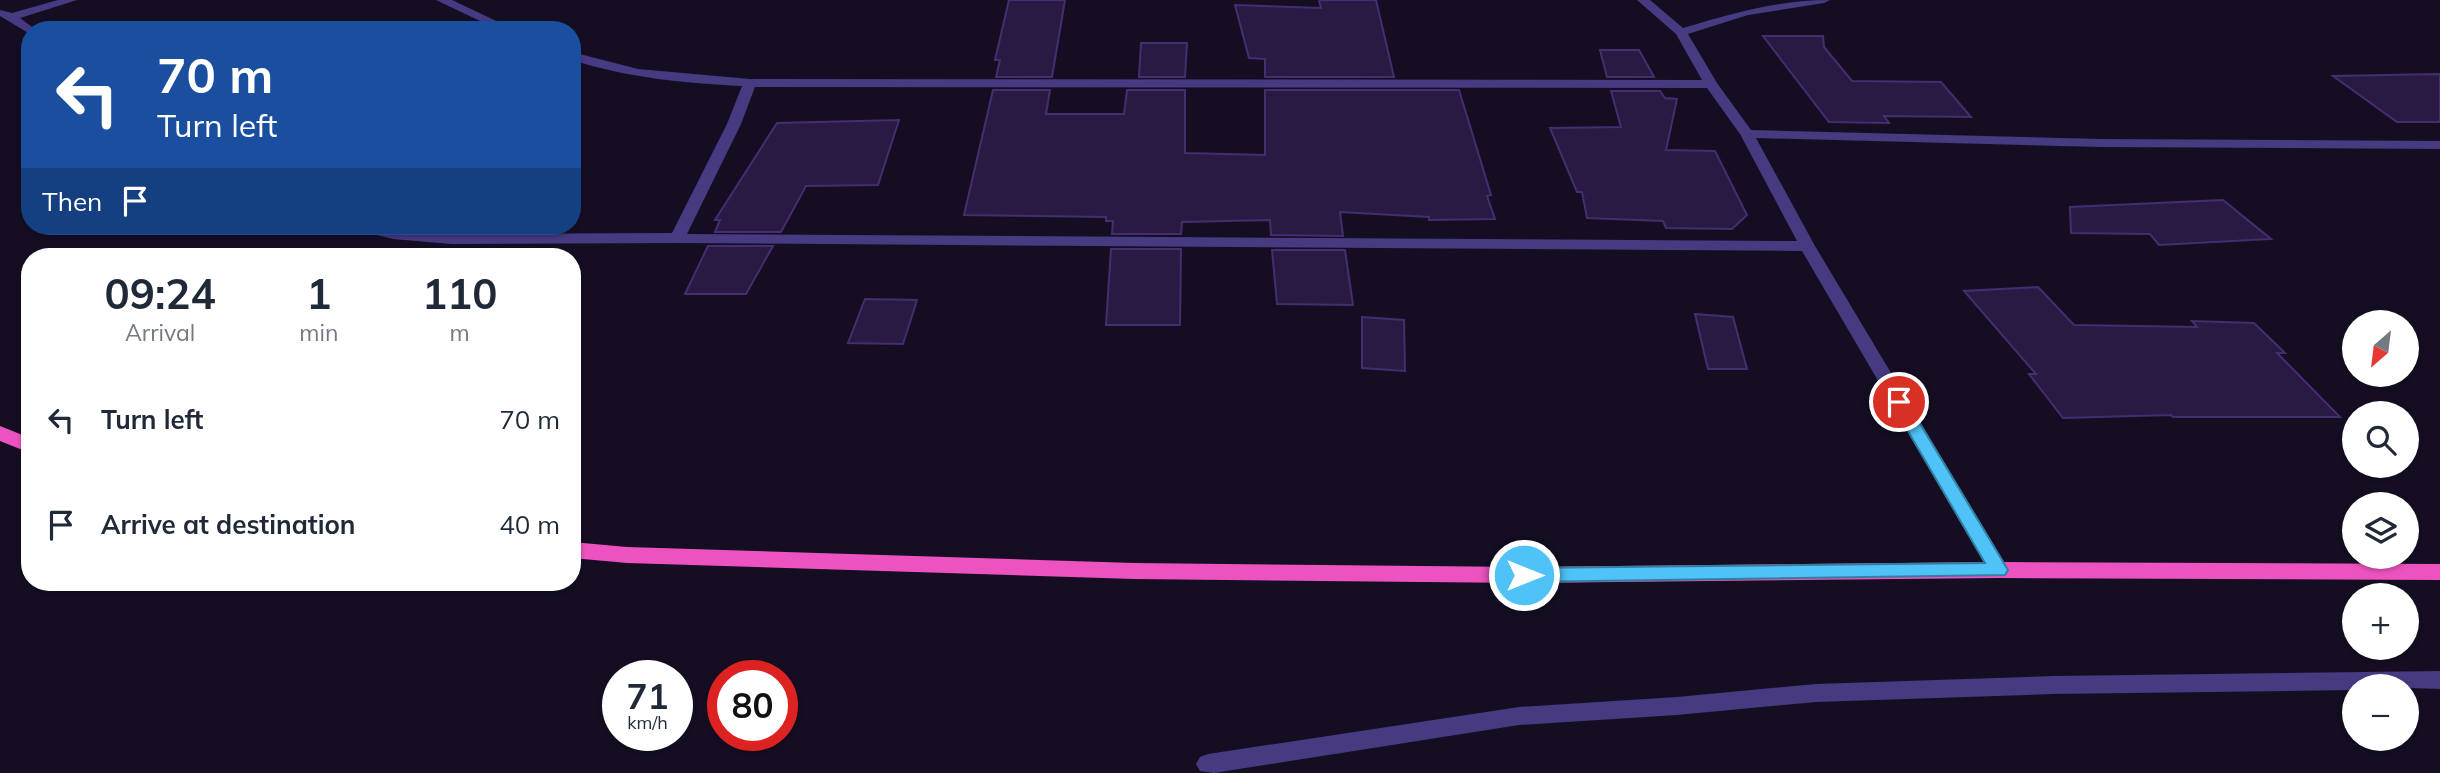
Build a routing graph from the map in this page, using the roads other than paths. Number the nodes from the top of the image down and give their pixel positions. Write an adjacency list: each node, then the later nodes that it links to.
1 (71, 0): 5 (street)
2 (442, 0): 6 (street)
3 (1643, 0): 8 (street)
4 (1824, 0): 8 (street)
5 (5, 14): 7 (street)
6 (489, 21)
7 (21, 24)
8 (1681, 32): 11 (street)
9 (581, 59): 10 (street)
10 (750, 83): 11 (street); 15 (street)
11 (1711, 84): 12 (street)
12 (1747, 134): 13 (street); 16 (street)
13 (2440, 145)
14 (405, 235): 15 (street)
15 (677, 238): 16 (street)
16 (1807, 246): 20 (street)
17 (0, 433): 18 (highway)
18 (21, 442)
19 (581, 551): 20 (highway)
20 (1999, 570): 21 (highway)
21 (2440, 572)
22 (2440, 680): 23 (street)
23 (1208, 764)

